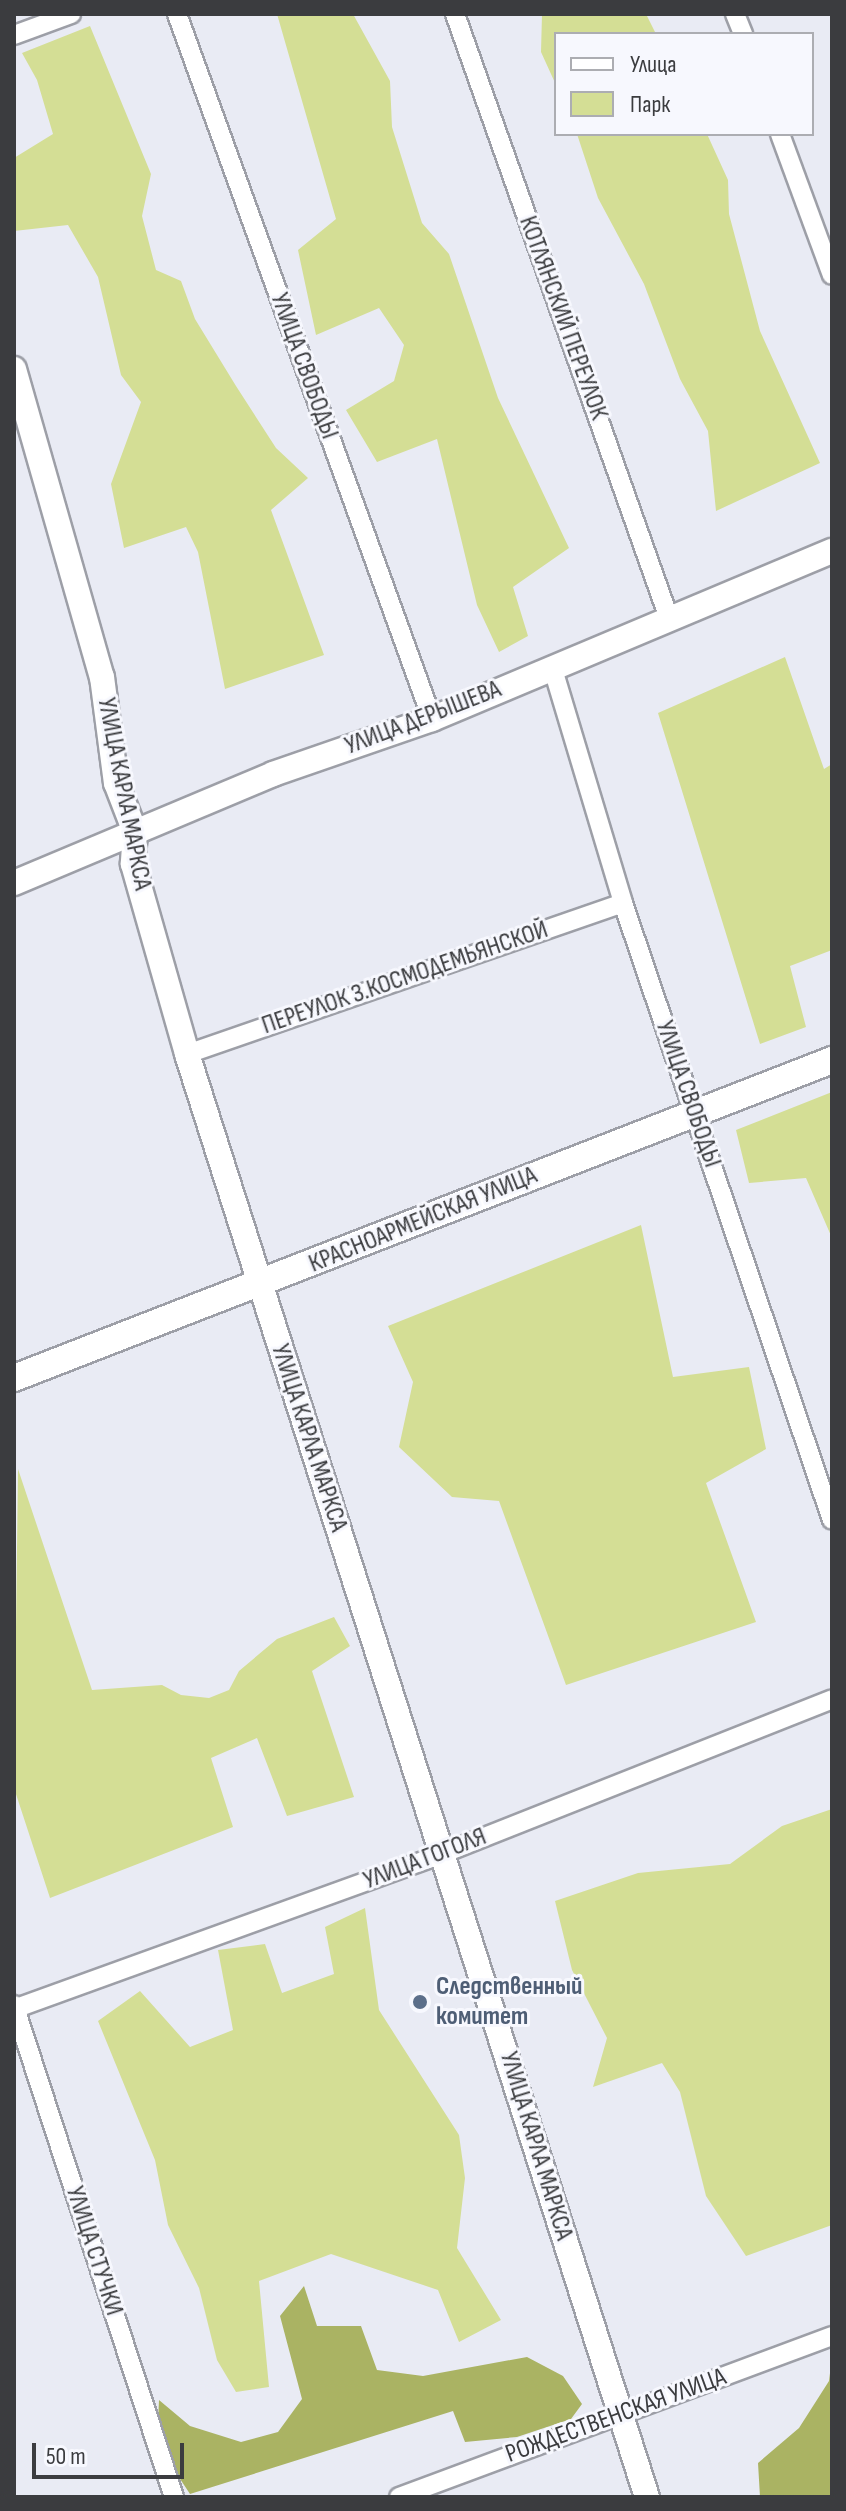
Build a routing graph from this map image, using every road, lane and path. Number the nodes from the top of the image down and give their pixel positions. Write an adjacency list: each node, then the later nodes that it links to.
1 (71, 14): 4 (street)
2 (177, 14): 11 (street, УЛИЦА СВОБОДЫ)
3 (455, 14): 9 (street, КОТЛЯНСКИЙ ПЕРЕУЛОК)
4 (14, 35)
5 (781, 136): 6 (street)
6 (832, 275)
7 (14, 369): 12 (street, УЛИЦА КАРЛА МАРКСА)
8 (832, 551): 9 (street, УЛИЦА ДЕРЫШЕВА)
9 (670, 621): 10 (street, УЛИЦА ДЕРЫШЕВА)
10 (552, 666): 11 (street, УЛИЦА ДЕРЫШЕВА); 14 (street, УЛИЦА СВОБОДЫ)
11 (432, 719): 12 (street, УЛИЦА ДЕРЫШЕВА)
12 (135, 832): 13 (street, УЛИЦА ДЕРЫШЕВА); 15 (street, УЛИЦА КАРЛА МАРКСА)
13 (14, 883)
14 (623, 903): 15 (street, ПЕРЕУЛОК З.КОСМОДЕМЬЯНСКОЙ); 17 (street, УЛИЦА СВОБОДЫ)
15 (187, 1054): 18 (street, УЛИЦА КАРЛА МАРКСА)
16 (832, 1060): 17 (main road, КРАСНОАРМЕЙСКАЯ УЛИЦА)
17 (695, 1112): 18 (main road, КРАСНОАРМЕЙСКАЯ УЛИЦА); 20 (street, УЛИЦА СВОБОДЫ)
18 (260, 1284): 19 (main road, КРАСНОАРМЕЙСКАЯ УЛИЦА); 22 (street, УЛИЦА КАРЛА МАРКСА)
19 (14, 1378)
20 (832, 1520)
21 (832, 1699): 22 (street, УЛИЦА ГОГОЛЯ)
22 (444, 1853): 23 (street, УЛИЦА ГОГОЛЯ); 25 (street, УЛИЦА КАРЛА МАРКСА)
23 (14, 2008): 26 (street, УЛИЦА СТУЧКИ)
24 (832, 2336): 25 (street, РОЖДЕСТВЕНСКАЯ УЛИЦА)
25 (620, 2414): 27 (street, РОЖДЕСТВЕНСКАЯ УЛИЦА); 28 (street, УЛИЦА КАРЛА МАРКСА)
26 (174, 2497)
27 (399, 2497)
28 (647, 2497)

